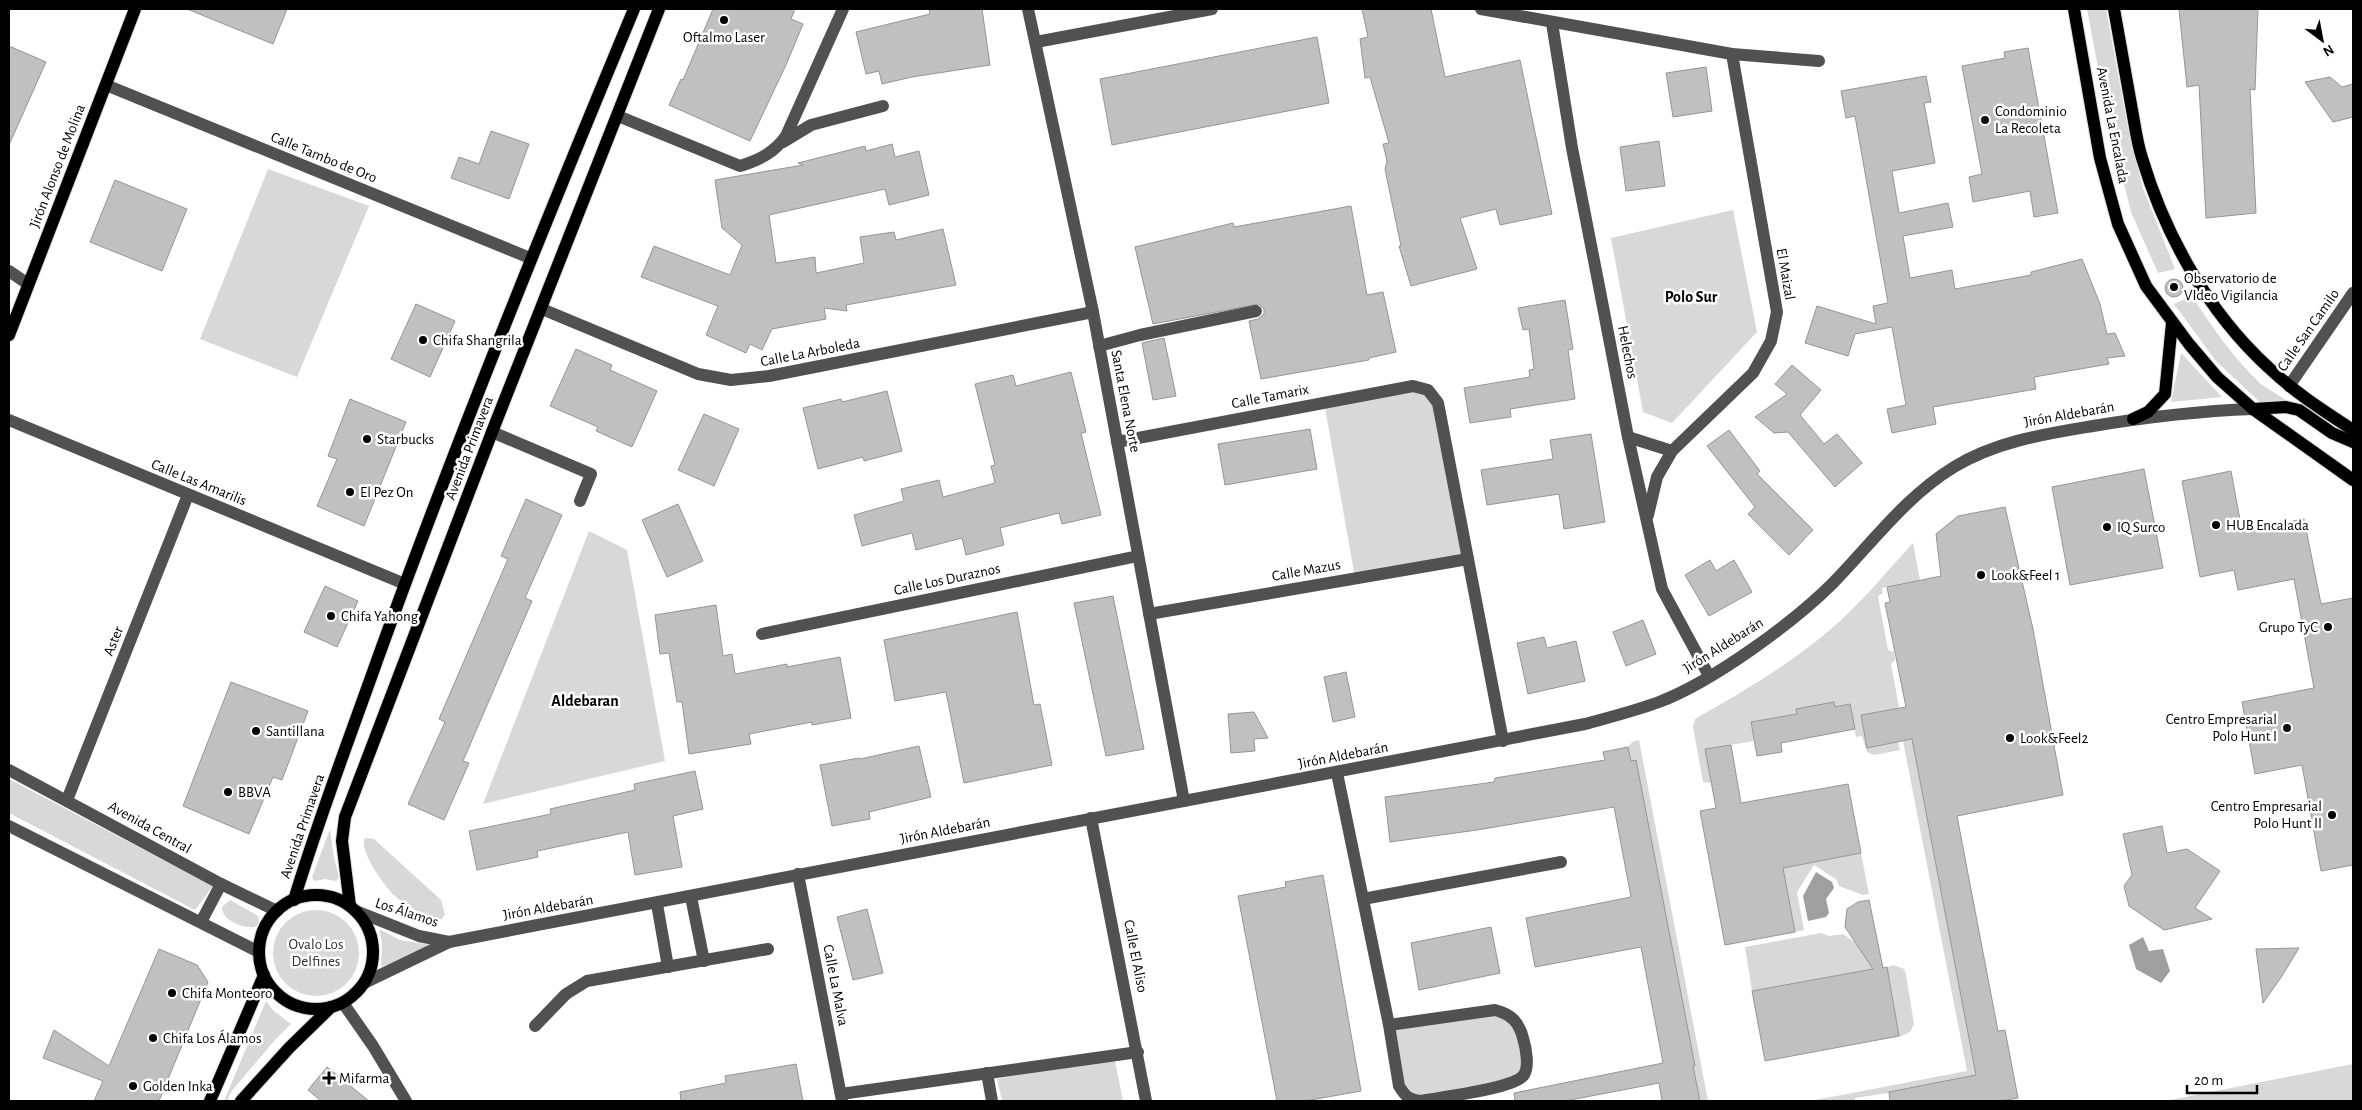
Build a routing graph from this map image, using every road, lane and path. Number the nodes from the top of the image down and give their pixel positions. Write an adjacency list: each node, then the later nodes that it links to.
1 (136, 9): 14 (main road, Jirón Alonso de Molina)
2 (634, 9): 18 (main road, Avenida Primavera)
3 (659, 9): 16 (main road, Avenida Primavera)
4 (843, 9): 17 (street)
5 (1028, 9): 11 (street, Santa Elena Norte)
6 (1212, 9): 11 (street)
7 (1481, 9): 10 (street)
8 (2074, 9): 25 (main road, Avenida La Encalada)
9 (2114, 9): 28 (main road, Avenida La Encalada)
10 (1552, 23): 12 (street); 34 (street, Helechos)
11 (1036, 42): 23 (street, Santa Elena Norte)
12 (1732, 54): 13 (street); 37 (street, El Maizal)
13 (1819, 61)
14 (106, 85): 18 (street, Calle Tambo de Oro); 20 (main road, Jirón Alonso de Molina)
15 (883, 106): 17 (street)
16 (618, 116): 17 (street); 22 (main road, Avenida Primavera)
17 (779, 145)
18 (530, 258): 44 (main road, Avenida Primavera)
19 (9, 272): 20 (street)
20 (28, 284): 26 (main road, Jirón Alonso de Molina)
21 (2353, 293): 28 (street, Calle San Camilo)
22 (542, 309): 23 (street, Calle La Arboleda); 33 (main road, Avenida Primavera)
23 (1092, 312): 27 (street, Santa Elena Norte)
24 (1256, 312): 27 (street)
25 (2172, 322): 29 (main road, Avenida La Encalada); 30 (main road)
26 (9, 335)
27 (1099, 346): 35 (street, Santa Elena Norte)
28 (2289, 386): 32 (main road, Avenida La Encalada)
29 (2253, 409): 30 (street, Jirón Aldebarán); 36 (main road); 38 (main road, Avenida La Encalada)
30 (2133, 419): 47 (street, Jirón Aldebarán)
31 (9, 420): 39 (street, Calle Las Amarilis)
32 (2353, 430)
33 (492, 432): 40 (street); 62 (main road, Avenida Primavera)
34 (1628, 437): 37 (street); 41 (street, Helechos)
35 (1117, 442): 42 (street, Santa Elena Norte); 43 (street, Calle Tamarix)
36 (2353, 442)
37 (1672, 451): 41 (street, El Maizal)
38 (2353, 480)
39 (188, 494): 44 (street, Calle Las Amarilis); 51 (street, Aster)
40 (580, 500)
41 (1648, 518): 47 (street, Helechos)
42 (1138, 556): 45 (street, Santa Elena Norte); 46 (street, Calle Los Duraznos)
43 (1468, 559): 45 (street, Calle Mazus); 48 (street)
44 (405, 584): 60 (main road, Avenida Primavera)
45 (1149, 614): 52 (street, Santa Elena Norte)
46 (762, 634)
47 (1709, 676): 48 (street, Jirón Aldebarán)
48 (1503, 741): 50 (street, Jirón Aldebarán)
49 (9, 770): 51 (street, Avenida Central)
50 (1337, 772): 52 (street, Jirón Aldebarán); 59 (street)
51 (67, 800): 57 (street, Avenida Central)
52 (1184, 801): 53 (street, Jirón Aldebarán)
53 (1091, 818): 56 (street, Jirón Aldebarán); 75 (street, Calle El Aliso)
54 (9, 826): 64 (street)
55 (1561, 862): 59 (street)
56 (798, 874): 58 (street, Jirón Aldebarán); 77 (street, Calle La Malva)
57 (221, 884): 63 (street, Avenida Central); 64 (street)
58 (691, 897): 61 (street, Jirón Aldebarán); 68 (street)
59 (1363, 899): 73 (street)
60 (294, 900): 62 (main road); 63 (main road)
61 (657, 904): 65 (street, Jirón Aldebarán); 69 (street)
62 (353, 908): 65 (street, Los Álamos); 71 (main road)
63 (277, 911): 67 (main road)
64 (201, 922): 67 (street)
65 (449, 942): 71 (street, Jirón Aldebarán)
66 (768, 949): 68 (street)
67 (259, 952): 70 (main road)
68 (704, 960): 69 (street)
69 (668, 967): 74 (street)
70 (264, 975): 72 (main road); 78 (main road)
71 (364, 983): 72 (main road)
72 (337, 1005): 79 (main road); 80 (street)
73 (1389, 1025): 73 (street)
74 (536, 1026)
75 (1138, 1052): 76 (street); 82 (street, Calle El Aliso)
76 (987, 1073): 77 (street); 81 (street)
77 (841, 1098)
78 (210, 1101)
79 (241, 1101)
80 (406, 1101)
81 (992, 1101)
82 (1146, 1101)

